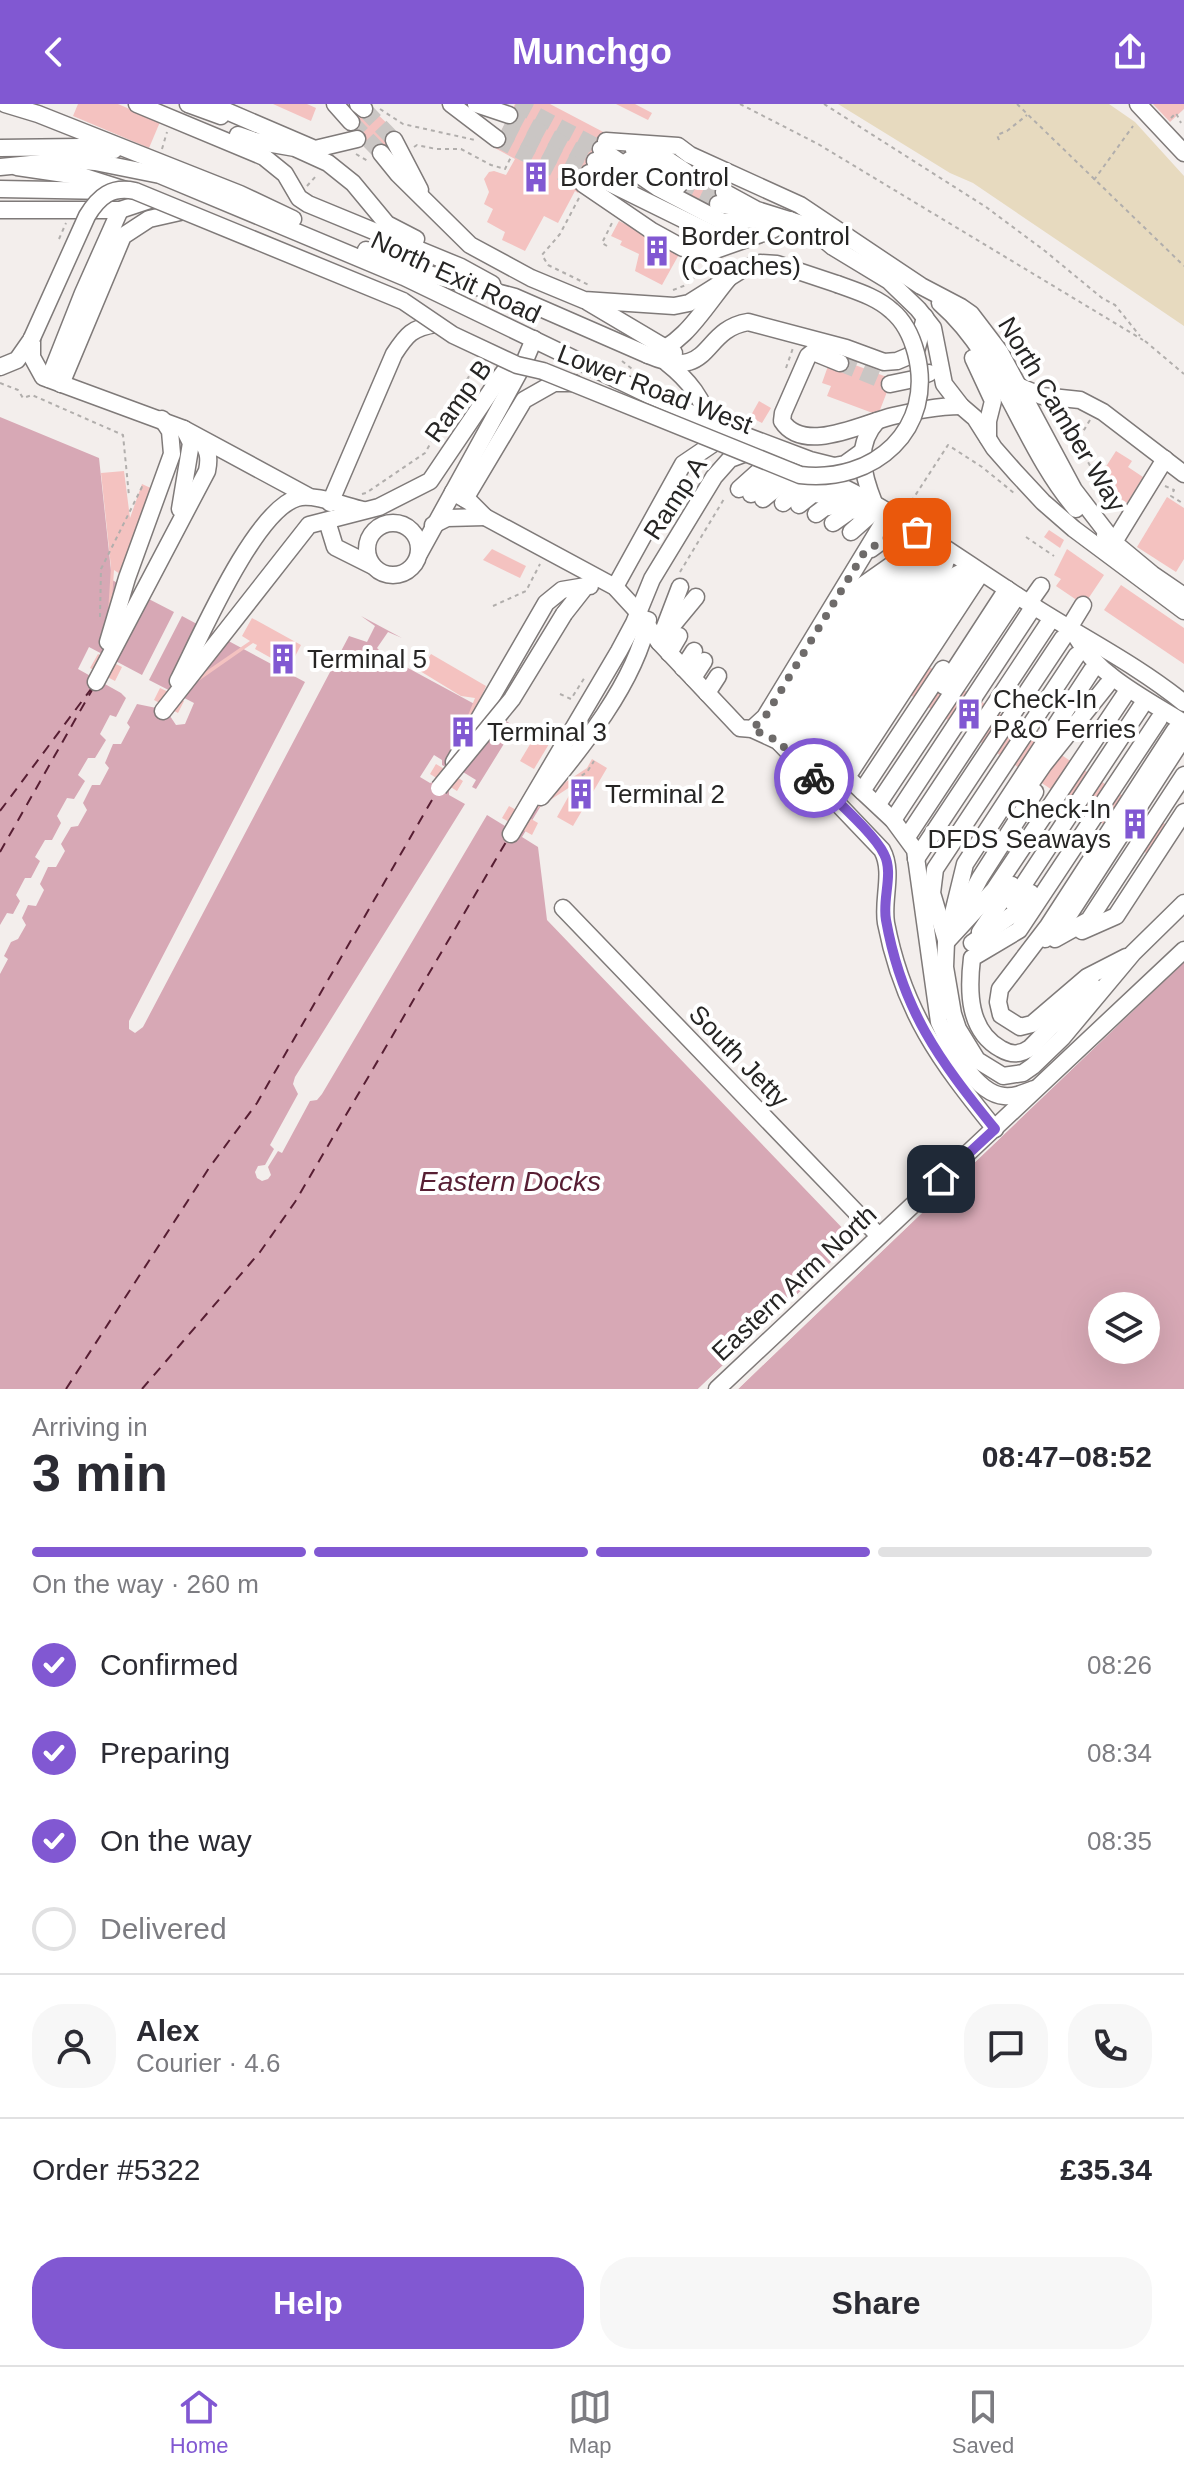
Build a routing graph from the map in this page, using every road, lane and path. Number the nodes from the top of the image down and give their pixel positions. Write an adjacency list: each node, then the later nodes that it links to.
1 (5, 104): 24 (lane)
2 (137, 104): 34 (lane)
3 (163, 104): 20 (lane)
4 (188, 104): 20 (lane)
5 (210, 104): 19 (lane)
6 (337, 104): 12 (lane)
7 (740, 104): 64 (path)
8 (824, 104): 64 (path)
9 (1017, 104): 13 (path)
10 (1138, 104): 22 (lane)
11 (462, 105): 16 (lane); 16 (lane)
12 (361, 110): 16 (path)
13 (1028, 114): 18 (path); 30 (path)
14 (168, 126): 24 (path)
15 (1133, 126): 30 (path)
16 (503, 128)
17 (394, 140): 25 (lane)
18 (999, 140)
19 (352, 144): 25 (path)
20 (284, 145): 26 (lane)
21 (0, 148): 41 (lane)
22 (1184, 153)
23 (511, 157): 25 (path)
24 (164, 158): 41 (lane)
25 (392, 158): 52 (lane)
26 (324, 162): 34 (path); 52 (lane)
27 (593, 166): 29 (lane); 31 (lane); 37 (lane); 43 (lane); 44 (lane); 47 (lane); 57 (path)
28 (8, 167): 36 (lane, Lower Road West); 63 (lane, North Exit Road)
29 (682, 179)
30 (1094, 180): 50 (path)
31 (749, 182): 43 (lane); 46 (lane)
32 (0, 189): 33 (lane)
33 (110, 191): 62 (lane, bridge); 71 (lane, bridge)
34 (298, 196): 58 (lane)
35 (721, 198): 43 (lane)
36 (150, 200): 39 (lane); 40 (lane, Lower Road West)
37 (620, 209): 44 (lane); 49 (path)
38 (0, 210): 39 (lane)
39 (120, 210): 76 (lane)
40 (180, 212): 60 (lane, Lower Road West); 76 (lane)
41 (280, 214): 58 (lane)
42 (68, 218): 48 (path)
43 (786, 219): 45 (lane); 47 (lane)
44 (639, 223): 47 (lane)
45 (808, 226): 46 (lane); 54 (lane)
46 (842, 234): 55 (lane)
47 (753, 236)
48 (59, 239)
49 (607, 246)
50 (1184, 266)
51 (701, 271): 56 (path)
52 (531, 278): 57 (lane)
53 (728, 279): 57 (lane); 65 (lane); 92 (lane, bridge)
54 (889, 281): 59 (lane); 90 (lane, North Camber Way)
55 (921, 286): 80 (lane, North Camber Way); 110 (lane, North Camber Way)
56 (661, 293)
57 (589, 294): 65 (lane)
58 (515, 297): 65 (lane)
59 (925, 317): 61 (lane); 69 (lane)
60 (436, 324): 71 (lane, Lower Road West); 105 (lane)
61 (800, 336): 65 (lane); 66 (lane); 75 (path)
62 (32, 338): 72 (lane); 76 (lane)
63 (534, 339): 71 (lane); 85 (lane, North Exit Road)
64 (1143, 340): 73 (path)
65 (667, 355): 85 (lane)
66 (808, 356): 68 (lane); 86 (lane)
67 (621, 359): 74 (path)
68 (840, 363)
69 (939, 363): 79 (lane); 82 (lane)
70 (476, 364): 99 (path)
71 (520, 365): 78 (lane, Lower Road West); 92 (lane, bridge); 98 (lane, Ramp B); 102 (lane)
72 (0, 367)
73 (1184, 374)
74 (638, 375)
75 (782, 377)
76 (55, 382): 84 (lane)
77 (0, 383): 100 (path)
78 (579, 383): 89 (lane, Lower Road West); 102 (lane)
79 (890, 384)
80 (1018, 386): 81 (lane); 87 (lane, North Camber Way)
81 (1060, 400): 87 (lane); 93 (lane)
82 (961, 406): 86 (lane); 90 (lane)
83 (1093, 414): 107 (path)
84 (162, 419): 88 (lane); 88 (lane)
85 (708, 420): 89 (lane); 91 (lane, North Exit Road)
86 (877, 421): 91 (lane)
87 (1038, 426): 118 (lane, North Camber Way)
88 (190, 432): 101 (lane)
89 (713, 439): 94 (lane, Lower Road West); 127 (lane)
90 (988, 440): 95 (lane, North Camber Way)
91 (863, 451): 106 (lane)
92 (746, 453): 124 (lane, Ramp A)
93 (1165, 459): 96 (lane); 118 (lane)
94 (805, 470): 97 (lane, Lower Road West); 108 (lane)
95 (1016, 473): 110 (lane, North Camber Way); 133 (lane, North Camber Way)
96 (1184, 474)
97 (828, 480): 106 (lane, Lower Road West); 108 (lane); 108 (lane)
98 (414, 491): 109 (lane); 113 (lane)
99 (357, 494)
100 (129, 496)
101 (308, 496): 105 (lane); 112 (lane)
102 (459, 496): 111 (lane); 114 (lane); 115 (lane)
103 (1022, 498): 106 (path)
104 (724, 499): 128 (path)
105 (330, 503): 109 (lane)
106 (883, 507): 108 (lane); 108 (lane); 108 (lane); 116 (lane, Lower Road West); 120 (lane)
107 (1103, 507)
108 (799, 510)
109 (368, 511): 112 (lane)
110 (1081, 515): 118 (lane, North Camber Way)
111 (485, 517): 114 (lane); 119 (lane)
112 (327, 521): 123 (lane)
113 (382, 525): 115 (lane); 123 (lane)
114 (433, 525): 121 (lane)
115 (405, 526): 121 (lane)
116 (917, 532): 120 (lane); 130 (lane, Lower Road West)
117 (1026, 537): 122 (path)
118 (1114, 542): 129 (lane, North Camber Way)
119 (547, 550): 127 (lane); 132 (path)
120 (864, 553): 137 (lane)
121 (419, 554): 123 (lane)
122 (1054, 556)
123 (371, 565)
124 (652, 579): 127 (lane); 134 (lane)
125 (586, 586): 125 (lane, bridge); 127 (lane)
126 (1041, 586): 130 (lane)
127 (615, 587): 134 (lane)
128 (686, 589): 137 (lane)
129 (1184, 596)
130 (1011, 599): 131 (lane); 139 (lane); 140 (lane); 140 (lane); 142 (lane); 142 (lane); 142 (lane); 142 (lane); 146 (lane); 146 (lane); 146 (lane); 146 (lane); 147 (lane); 151 (lane); 151 (lane)
131 (1083, 605)
132 (493, 606)
133 (1184, 611)
134 (643, 618): 134 (lane); 137 (lane)
135 (715, 674): 137 (lane); 137 (lane); 137 (lane)
136 (585, 677): 138 (path)
137 (705, 690): 142 (lane)
138 (560, 694)
139 (1184, 705)
140 (1149, 712): 148 (lane); 151 (lane); 152 (lane); 152 (lane); 155 (lane)
141 (1184, 756): 155 (lane)
142 (798, 762): 158 (lane)
143 (1184, 775): 155 (lane)
144 (1184, 793): 155 (lane)
145 (1184, 812): 155 (lane)
146 (888, 818): 147 (lane)
147 (918, 877): 157 (lane)
148 (994, 890): 151 (lane); 152 (lane)
149 (1184, 903): 154 (lane)
150 (563, 908): 159 (lane, South Jetty)
151 (946, 942): 154 (lane)
152 (972, 950): 154 (lane)
153 (1184, 950): 156 (lane, Eastern Arm North)
154 (1133, 953): 155 (lane); 156 (lane)
155 (1023, 958)
156 (1056, 1068): 157 (lane, Eastern Arm North)
157 (1034, 1089): 158 (lane, Eastern Arm North)
158 (995, 1129): 159 (lane, Eastern Arm North)
159 (879, 1236): 160 (lane, Eastern Arm North)
160 (717, 1389)

